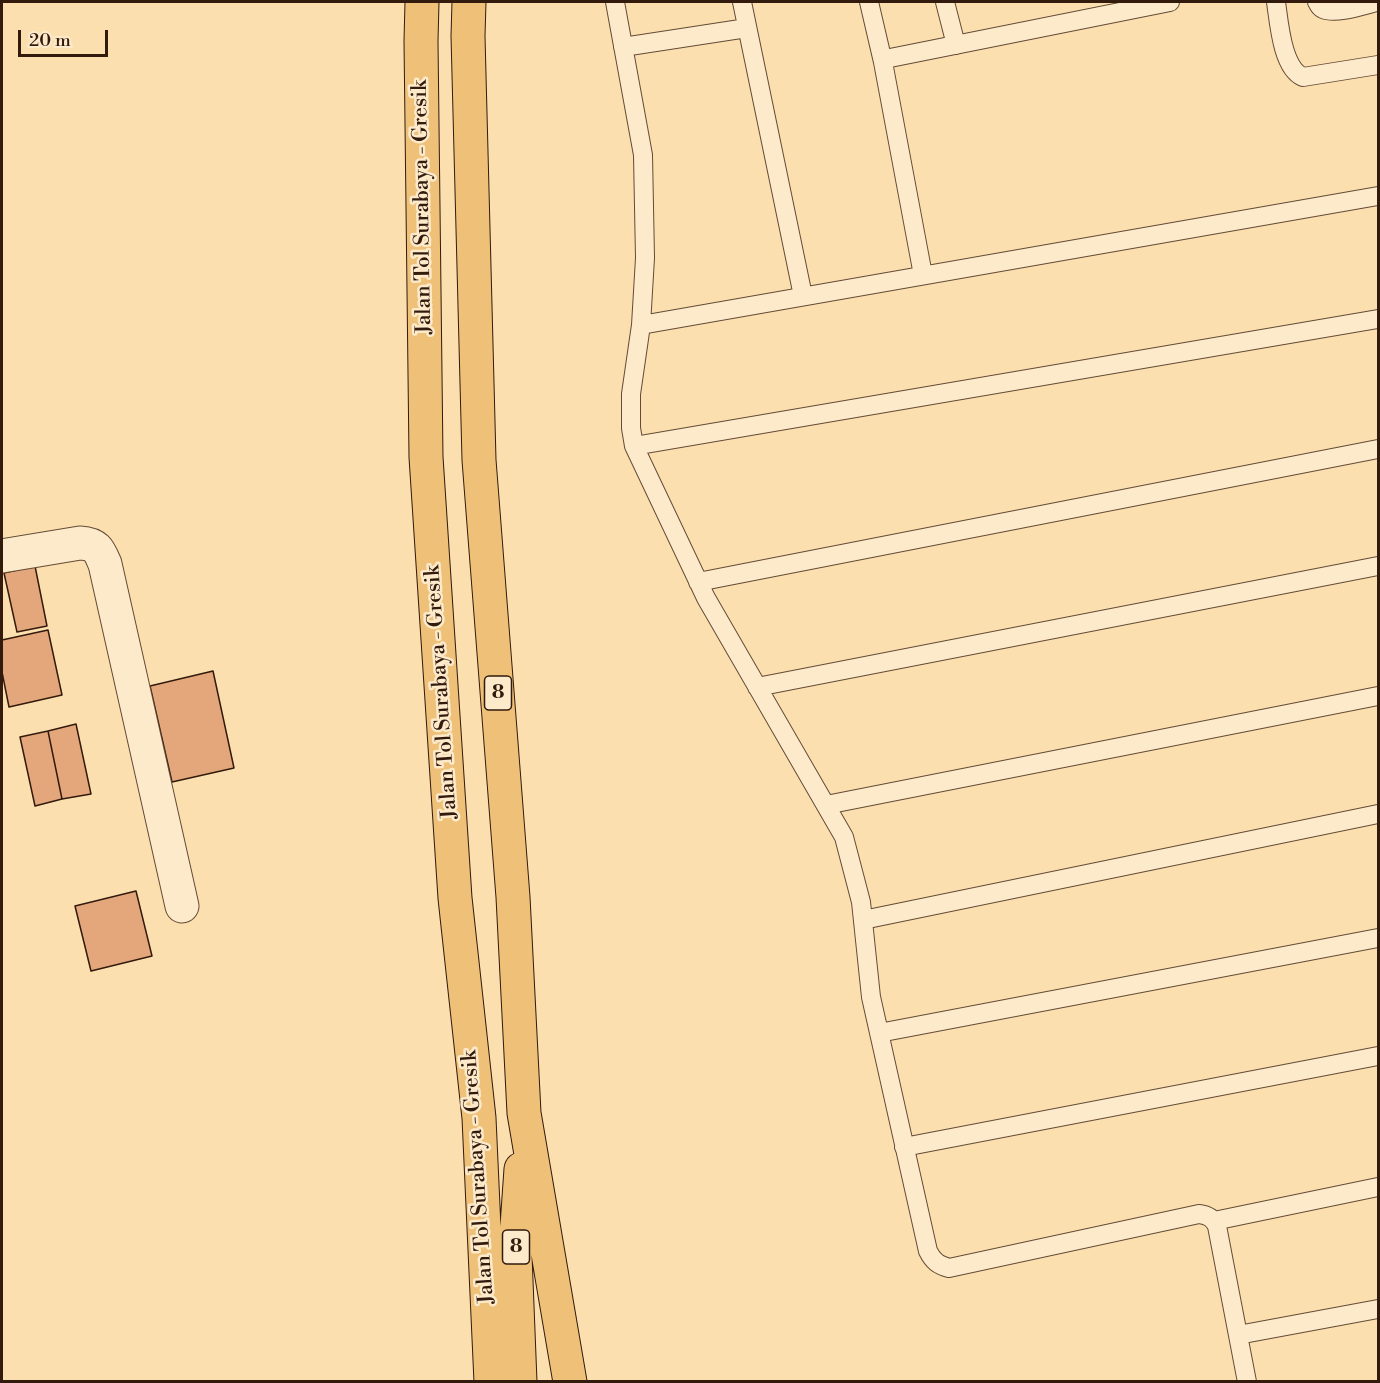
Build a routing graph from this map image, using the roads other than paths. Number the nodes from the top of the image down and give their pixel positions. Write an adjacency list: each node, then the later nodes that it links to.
1 (422, 2): 41 (highway, Jalan Tol Surabaya - Gresik / 8)
2 (469, 2): 35 (highway, Jalan Tol Surabaya - Gresik / 8)
3 (615, 2): 13 (lane)
4 (742, 2): 11 (lane)
5 (869, 2): 14 (lane)
6 (945, 2): 12 (lane)
7 (1170, 2): 12 (lane)
8 (1276, 2): 15 (lane)
9 (1317, 2): 10 (lane)
10 (1377, 2)
11 (747, 28): 13 (lane); 18 (lane)
12 (956, 45): 14 (lane)
13 (623, 47): 20 (lane)
14 (883, 62): 17 (lane)
15 (1378, 65)
16 (1378, 196): 17 (lane)
17 (923, 275): 18 (lane)
18 (803, 296): 20 (lane)
19 (1378, 319): 21 (lane)
20 (640, 325): 21 (lane)
21 (634, 446): 25 (lane)
22 (1378, 449): 25 (lane)
23 (2, 556): 30 (street)
24 (1378, 566): 26 (lane)
25 (698, 582): 26 (lane)
26 (757, 687): 28 (lane)
27 (1378, 696): 28 (lane)
28 (826, 805): 31 (lane)
29 (1378, 814): 31 (lane)
30 (182, 906)
31 (863, 920): 33 (lane)
32 (1378, 938): 33 (lane)
33 (879, 1033): 36 (lane)
34 (1378, 1056): 36 (lane)
35 (524, 1113): 42 (highway, Jalan Tol Surabaya - Gresik / 8); 43 (highway, Jalan Tol Surabaya - Gresik / 8)
36 (904, 1148): 38 (lane)
37 (1378, 1187): 38 (lane)
38 (1214, 1221): 40 (lane)
39 (1378, 1309): 40 (lane)
40 (1238, 1335): 44 (lane)
41 (491, 1382)
42 (520, 1382)
43 (570, 1382)
44 (1247, 1382)

